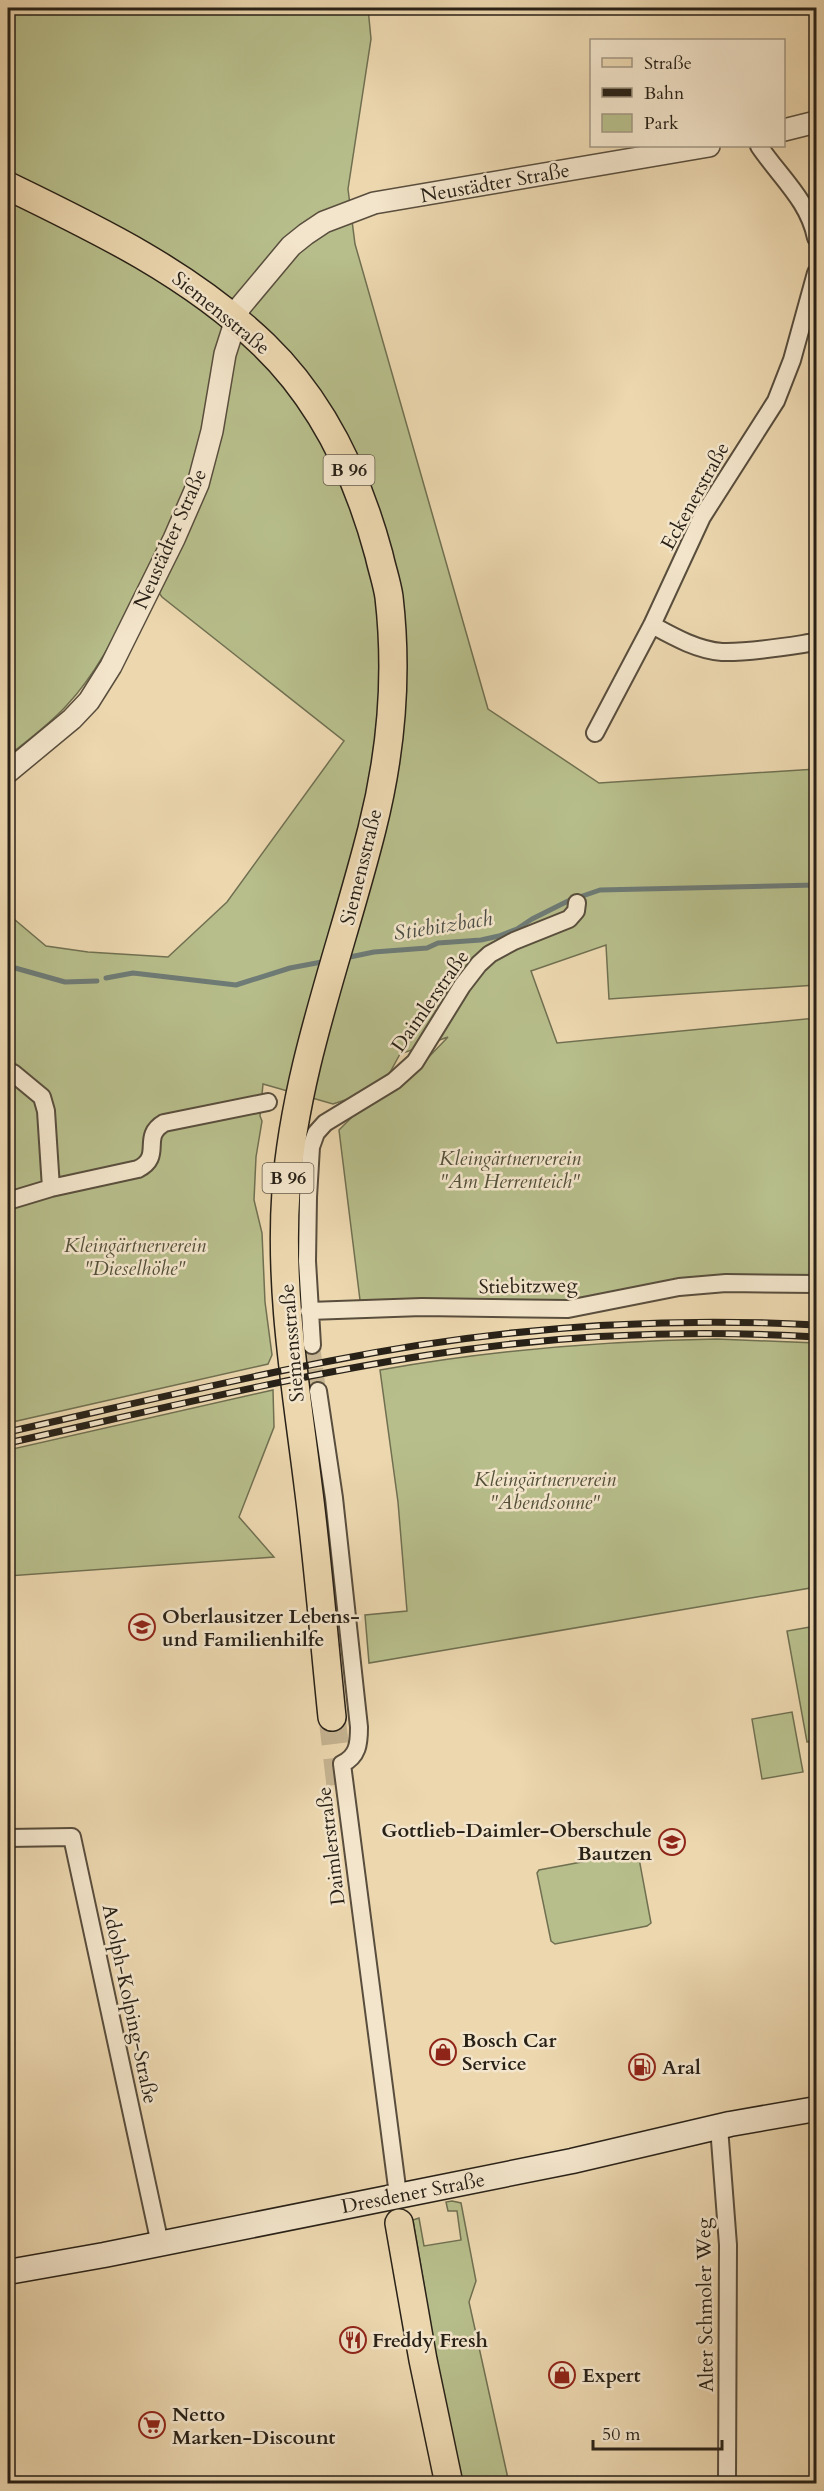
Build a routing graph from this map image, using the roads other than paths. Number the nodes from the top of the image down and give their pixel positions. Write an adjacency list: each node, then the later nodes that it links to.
1 (816, 122): 2 (street)
2 (785, 130)
3 (703, 147): 8 (street, Neustädter Straße)
4 (760, 147): 6 (street)
5 (8, 186): 8 (main road, Siemensstraße / B 96)
6 (816, 238)
7 (816, 273): 9 (street, Eckenerstraße)
8 (235, 319): 12 (street, Neustädter Straße); 22 (main road, Siemensstraße / B 96)
9 (652, 625): 10 (street); 11 (street, Eckenerstraße)
10 (816, 642)
11 (595, 734)
12 (8, 772)
13 (577, 903): 19 (street, Daimlerstraße)
14 (8, 1077): 16 (street)
15 (268, 1102): 16 (street)
16 (51, 1188): 17 (street)
17 (8, 1201)
18 (816, 1284): 19 (street, Stiebitzweg)
19 (309, 1311): 20 (street, Daimlerstraße)
20 (312, 1345)
21 (318, 1391): 26 (street, Daimlerstraße)
22 (332, 1718)
23 (8, 1838): 28 (street, Adolph-Kolping-Straße)
24 (816, 2109): 25 (main road, Dresdener Straße)
25 (719, 2127): 26 (main road, Dresdener Straße); 31 (street, Alter Schmoler Weg)
26 (398, 2195): 28 (main road, Dresdener Straße)
27 (399, 2223): 30 (main road)
28 (160, 2244): 29 (main road, Dresdener Straße)
29 (8, 2272)
30 (449, 2484)
31 (727, 2484)

